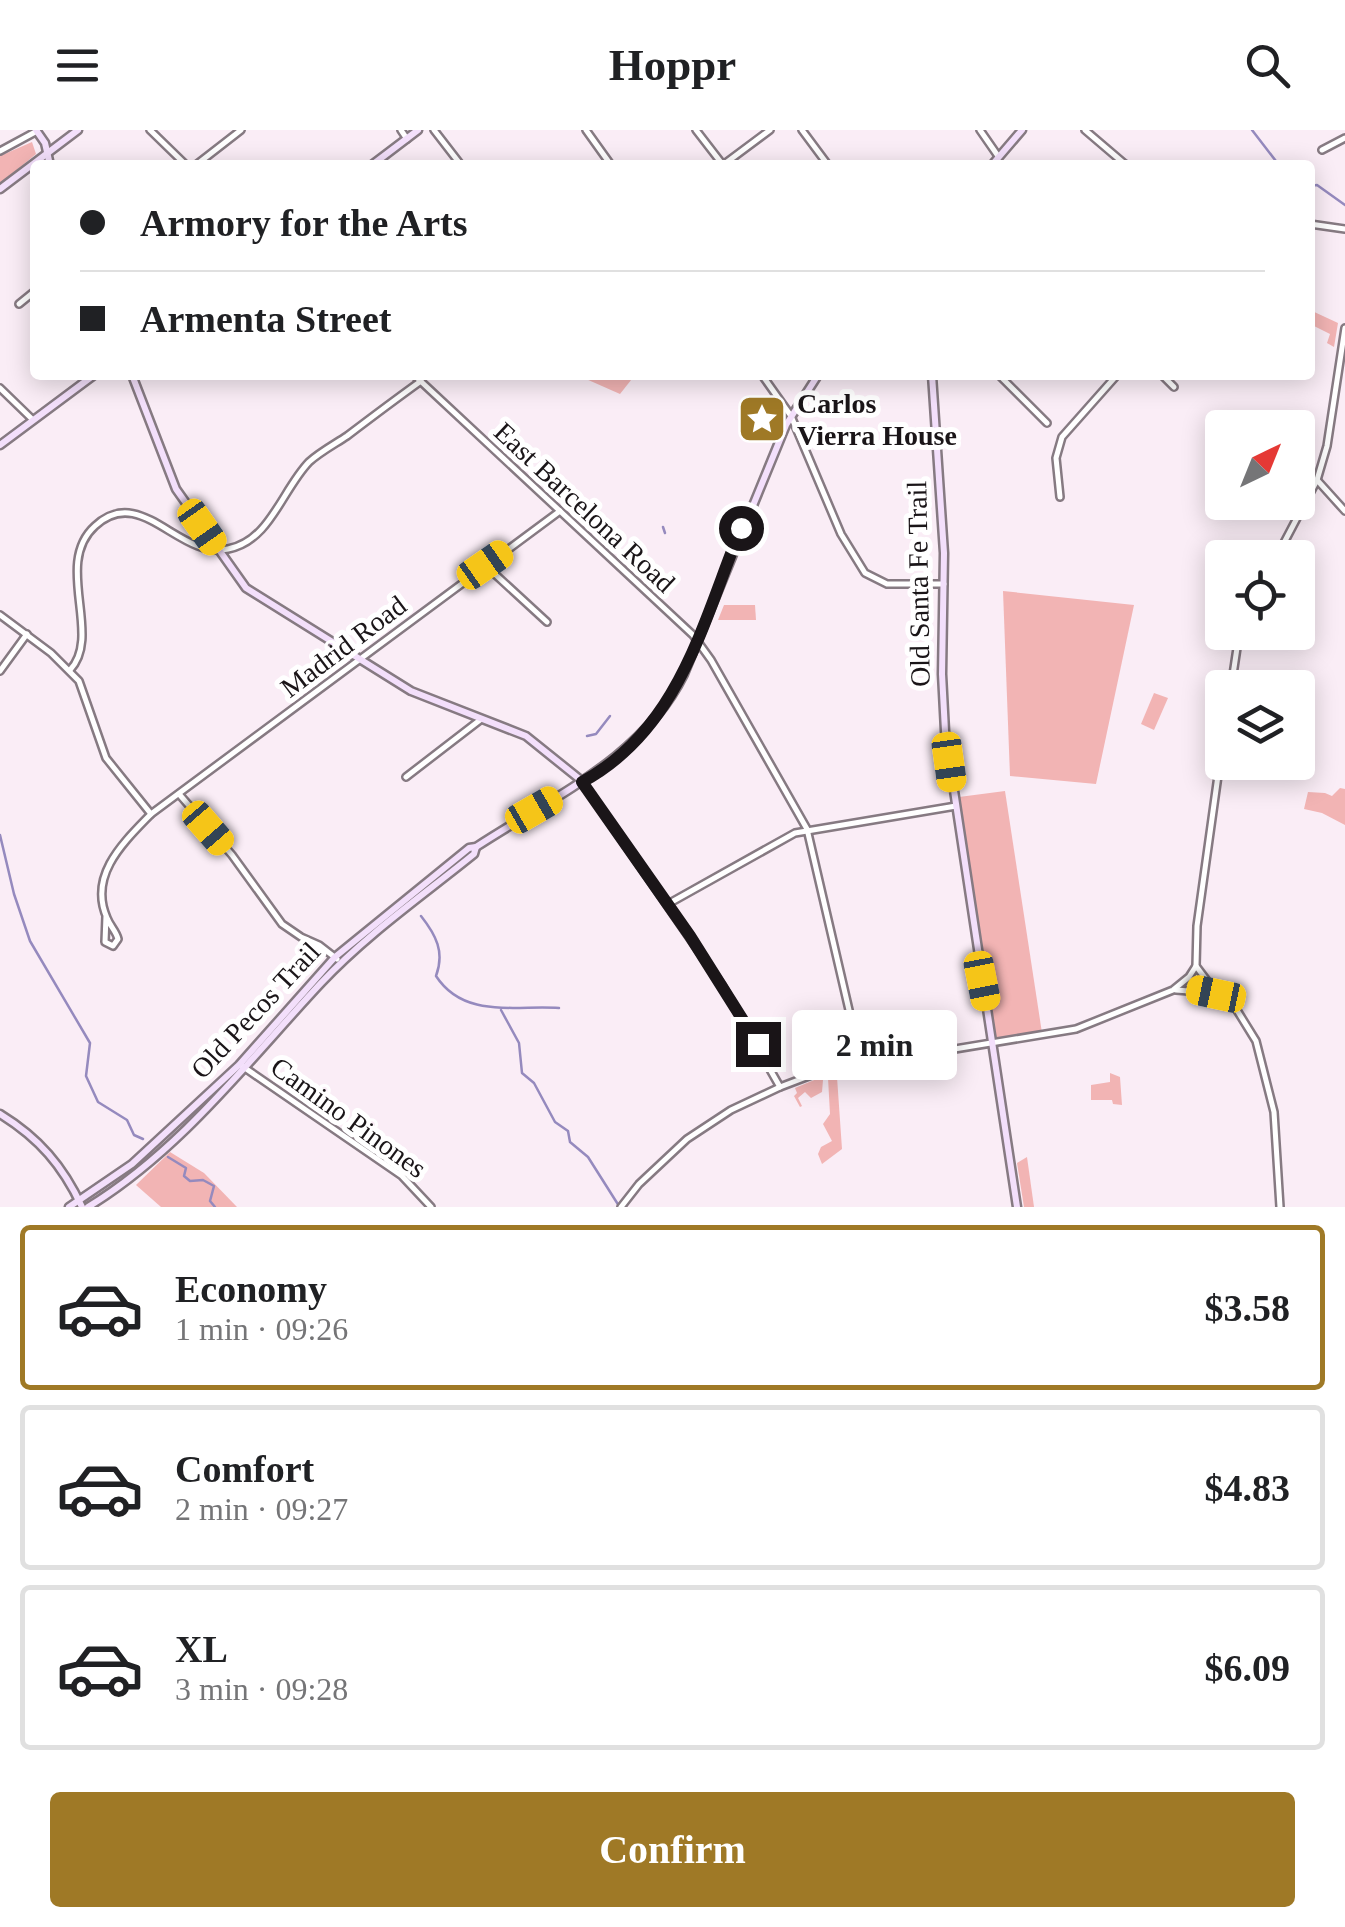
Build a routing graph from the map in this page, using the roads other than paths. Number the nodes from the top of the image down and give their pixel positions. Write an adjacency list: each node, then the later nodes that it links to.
1 (78, 130): 19 (street)
2 (150, 130): 23 (street)
3 (241, 130): 24 (street)
4 (400, 130): 15 (street)
5 (418, 130): 15 (street)
6 (434, 130): 26 (street)
7 (586, 130): 27 (street)
8 (696, 130): 28 (street)
9 (770, 130): 29 (street)
10 (802, 130): 30 (street)
11 (980, 130): 20 (street)
12 (1022, 130): 20 (street)
13 (1085, 130): 32 (street)
14 (37, 131): 18 (street); 19 (street)
15 (407, 138): 25 (street)
16 (1345, 138): 17 (street)
17 (1322, 150)
18 (0, 151)
19 (47, 152): 21 (street); 22 (street)
20 (998, 157): 31 (street)
21 (37, 160)
22 (49, 160)
23 (181, 160)
24 (202, 160)
25 (378, 160)
26 (457, 160)
27 (607, 160)
28 (719, 160)
29 (730, 160)
30 (824, 160)
31 (996, 160)
32 (1120, 160)
33 (30, 165): 34 (street)
34 (0, 189)
35 (1315, 225): 36 (street)
36 (1345, 229)
37 (30, 295): 38 (street)
38 (19, 304)
39 (1345, 328): 55 (street)
40 (87, 380): 52 (street)
41 (134, 380): 60 (street)
42 (766, 380): 51 (street)
43 (815, 380): 51 (street, Old Pecos Trail)
44 (932, 380): 62 (street, Old Santa Fe Trail)
45 (1003, 380): 53 (street)
46 (1113, 380): 56 (street)
47 (1167, 380): 49 (street)
48 (420, 381): 57 (street, East Barcelona Road); 60 (street)
49 (1174, 387)
50 (0, 388): 52 (street)
51 (791, 416): 62 (street); 66 (street, Old Pecos Trail)
52 (32, 420): 54 (street)
53 (1048, 423)
54 (0, 445)
55 (1317, 480): 58 (street); 59 (street)
56 (1060, 497)
57 (560, 511): 61 (street, Madrid Road); 66 (street, East Barcelona Road)
58 (1345, 511)
59 (1285, 540)
60 (218, 550): 67 (street); 68 (street)
61 (485, 565): 64 (street); 67 (street, Madrid Road)
62 (944, 584): 75 (street, Old Santa Fe Trail)
63 (0, 614): 65 (street)
64 (546, 622)
65 (26, 634): 68 (street); 69 (street)
66 (698, 642): 73 (street, Old Pecos Trail); 77 (street, East Barcelona Road)
67 (360, 659): 70 (street); 74 (street, Madrid Road)
68 (70, 670): 76 (street)
69 (0, 671)
70 (480, 720): 71 (street); 73 (street)
71 (406, 776)
72 (1217, 780): 81 (street)
73 (582, 782): 78 (street); 80 (street, Old Pecos Trail)
74 (179, 794): 76 (street, Madrid Road); 80 (street)
75 (956, 806): 77 (street); 84 (street, Old Santa Fe Trail)
76 (150, 814): 79 (street, Madrid Road)
77 (807, 829): 78 (street); 86 (street, East Barcelona Road)
78 (668, 904): 87 (street)
79 (106, 916): 79 (street, Madrid Road)
80 (338, 960): 85 (street, Old Pecos Trail)
81 (1196, 966): 82 (street); 83 (street)
82 (1173, 990): 83 (street); 84 (street)
83 (1216, 994): 94 (street)
84 (993, 1045): 86 (street); 93 (street, Old Santa Fe Trail)
85 (243, 1066): 89 (street, Old Pecos Trail); 91 (street, Camino Pinones)
86 (862, 1066): 87 (street)
87 (780, 1087): 92 (street)
88 (0, 1114): 89 (street)
89 (84, 1205): 90 (street, Old Pecos Trail)
90 (69, 1207)
91 (431, 1207)
92 (621, 1207)
93 (1017, 1207)
94 (1280, 1207)

